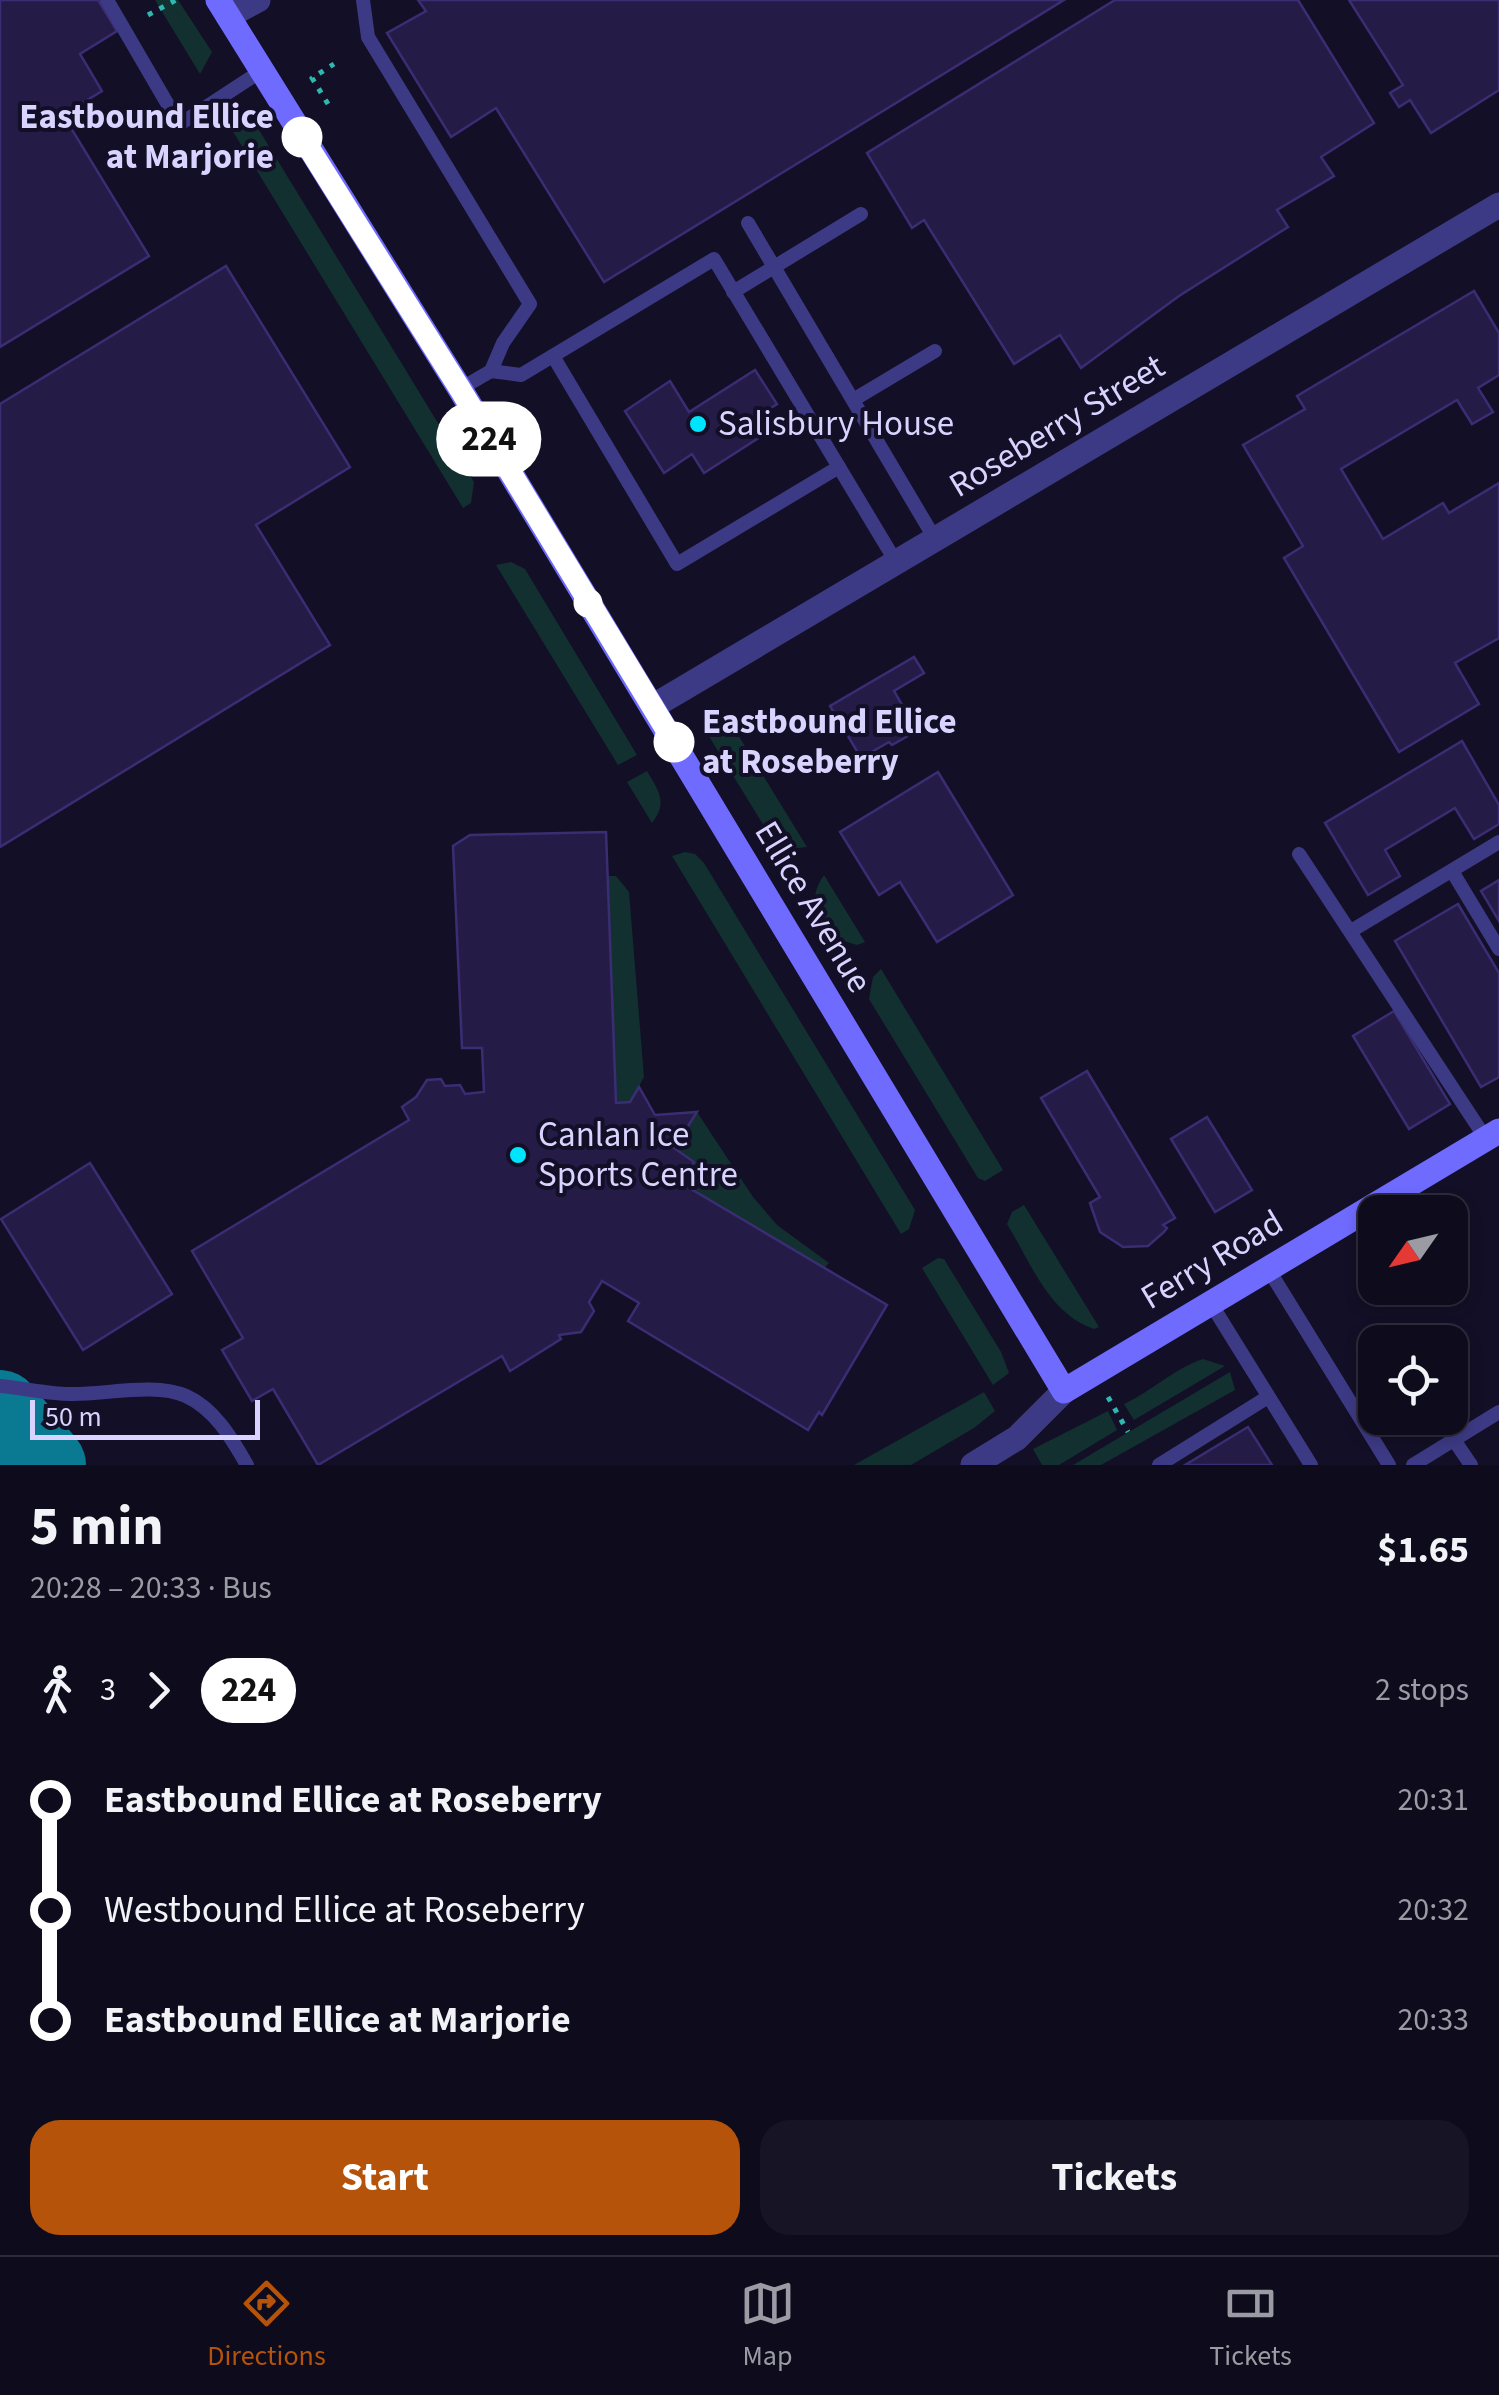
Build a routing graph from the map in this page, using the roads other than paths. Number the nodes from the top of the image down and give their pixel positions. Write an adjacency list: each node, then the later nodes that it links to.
1 (107, 0): 5 (lane)
2 (258, 0): 4 (street)
3 (363, 0): 13 (lane)
4 (223, 8): 5 (main road, Ellice Avenue)
5 (261, 70): 14 (main road, Ellice Avenue)
6 (1499, 205): 17 (street, Roseberry Street)
7 (861, 214): 9 (lane)
8 (748, 223): 9 (lane)
9 (776, 268): 10 (lane); 15 (lane)
10 (733, 292): 12 (lane); 16 (lane)
11 (935, 351): 15 (lane)
12 (553, 356): 13 (lane); 16 (lane)
13 (491, 372): 14 (lane)
14 (460, 389): 19 (main road, Ellice Avenue)
15 (852, 400): 17 (lane)
16 (839, 468): 18 (lane)
17 (935, 539): 18 (street, Roseberry Street)
18 (896, 562): 19 (street, Roseberry Street)
19 (652, 707): 29 (main road, Ellice Avenue)
20 (1499, 842): 22 (lane)
21 (1299, 854): 23 (lane)
22 (1452, 871): 23 (lane); 24 (lane)
23 (1350, 932): 25 (lane)
24 (1499, 949)
25 (1492, 1135): 26 (main road, Ferry Road)
26 (1267, 1267): 27 (main road, Ferry Road); 37 (lane)
27 (1210, 1302): 29 (main road, Ferry Road); 30 (lane)
28 (0, 1386): 33 (lane)
29 (1064, 1391): 34 (street, Ferry Road)
30 (1268, 1397): 35 (lane); 36 (lane)
31 (1499, 1412): 32 (lane)
32 (1454, 1440): 38 (lane); 39 (lane)
33 (247, 1465)
34 (974, 1465)
35 (1158, 1465)
36 (1311, 1465)
37 (1389, 1465)
38 (1413, 1465)
39 (1471, 1465)

